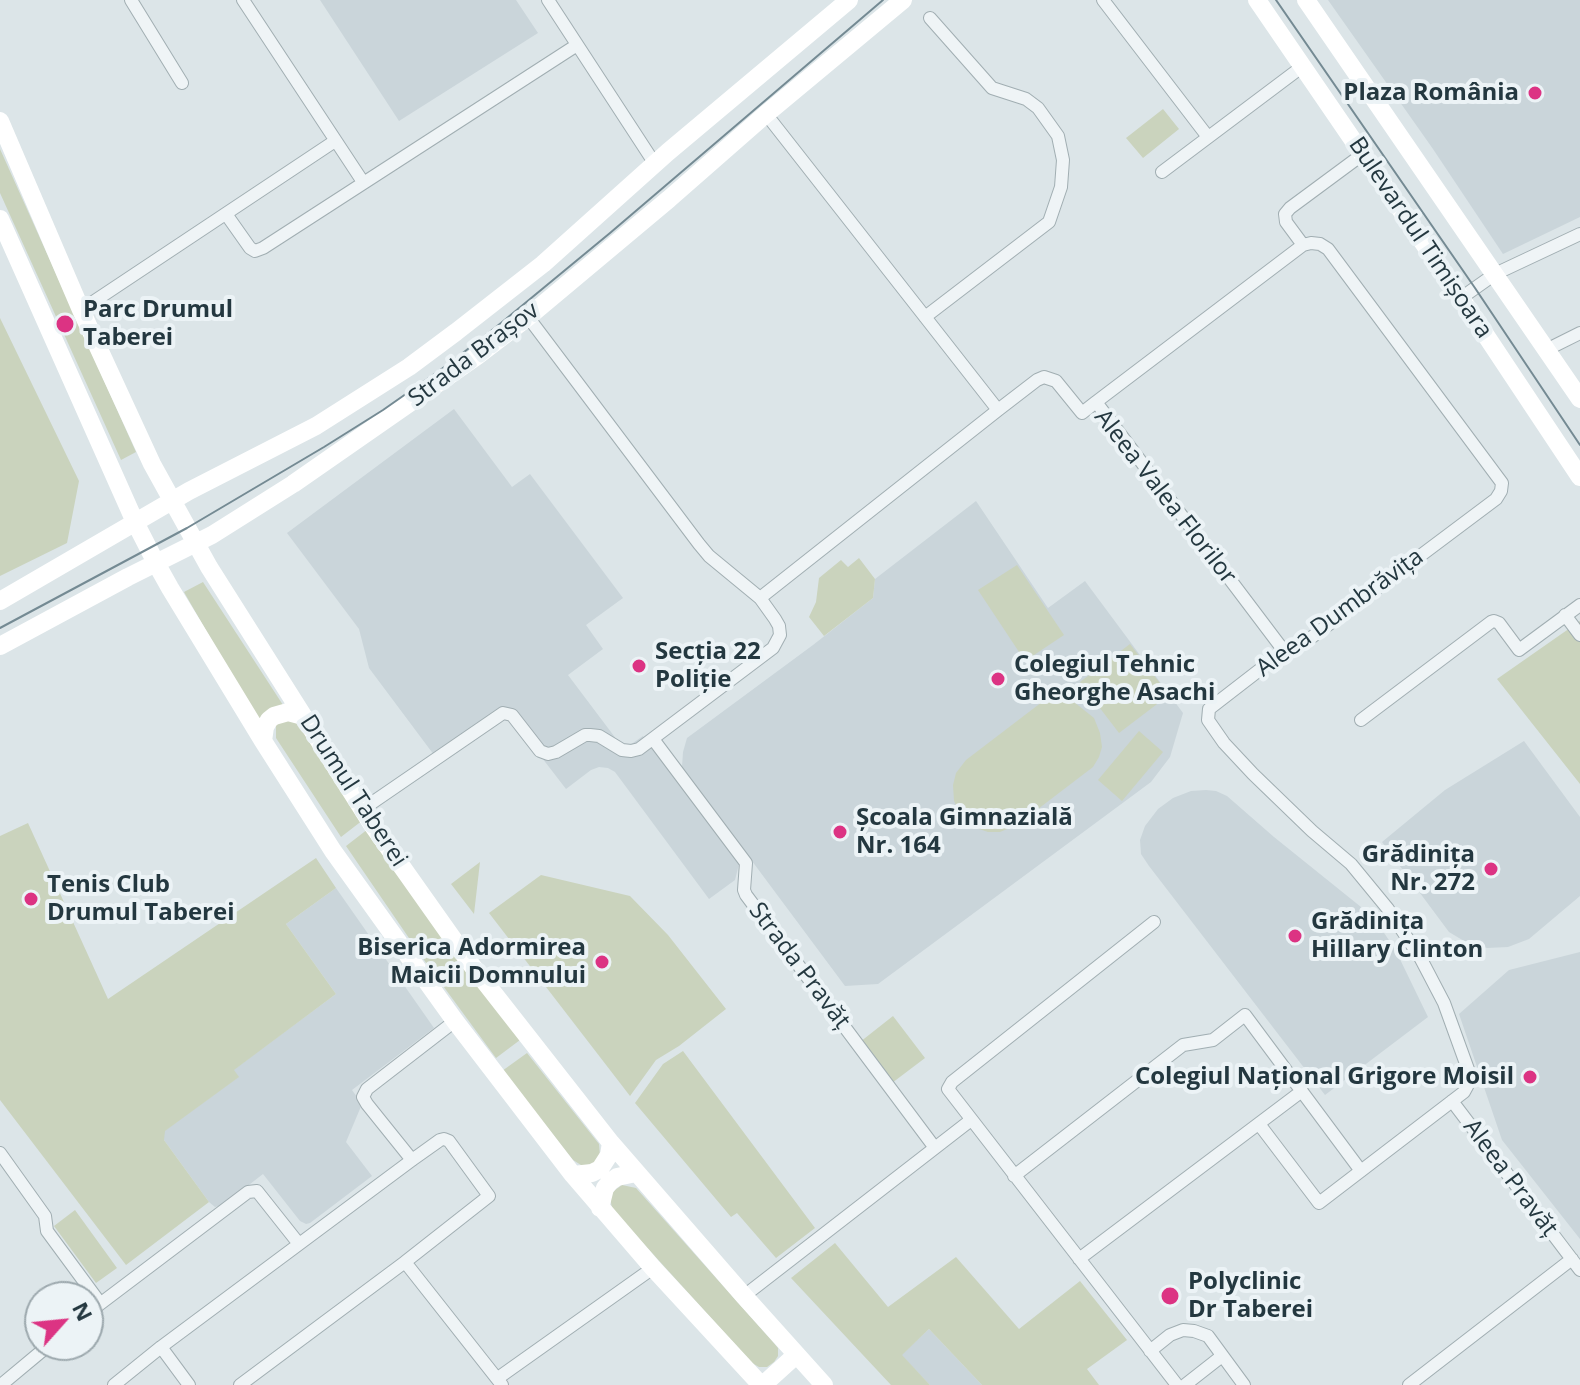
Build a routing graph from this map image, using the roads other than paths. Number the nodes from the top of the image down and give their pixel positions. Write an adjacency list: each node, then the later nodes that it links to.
1 (131, 0): 12 (street)
2 (243, 0): 16 (street)
3 (548, 0): 10 (street)
4 (849, 0): 18 (main road, Strada Brașov)
5 (903, 0): 13 (main road, Strada Brașov)
6 (1103, 0): 15 (street)
7 (1257, 0): 11 (main road, Bulevardul Timișoara)
8 (1306, 0): 25 (main road, Bulevardul Timișoara)
9 (930, 18): 29 (street)
10 (577, 45): 18 (street); 20 (street)
11 (1303, 66): 15 (street); 17 (main road, Bulevardul Timișoara)
12 (182, 83)
13 (766, 114): 28 (main road, Strada Brașov); 29 (street)
14 (0, 121): 27 (main road, Drumul Taberei)
15 (1208, 137): 19 (street)
16 (335, 141): 20 (street); 21 (street)
17 (1363, 154): 24 (street); 26 (main road, Bulevardul Timișoara)
18 (655, 164): 36 (main road, Strada Brașov)
19 (1162, 172)
20 (363, 182): 21 (street)
21 (226, 214): 27 (street)
22 (0, 219): 37 (main road, Drumul Taberei)
23 (1580, 234): 25 (street)
24 (1303, 245): 33 (street); 46 (street, Aleea Dumbrăvița)
25 (1495, 274): 26 (street); 31 (main road, Bulevardul Timișoara)
26 (1461, 298): 35 (main road, Bulevardul Timișoara)
27 (81, 310): 36 (main road, Drumul Taberei)
28 (528, 317): 38 (main road, Strada Brașov); 40 (street)
29 (925, 317): 34 (street)
30 (1580, 333): 31 (street)
31 (1546, 350): 32 (main road, Bulevardul Timișoara)
32 (1580, 399)
33 (1096, 402): 34 (street, Aleea Valea Florilor); 46 (street, Aleea Valea Florilor)
34 (998, 410): 40 (street, Aleea Valea Florilor)
35 (1580, 477)
36 (172, 501): 37 (main road, Strada Brașov); 38 (main road, Drumul Taberei)
37 (135, 522): 39 (main road, Drumul Taberei); 41 (main road, Strada Brașov)
38 (196, 544): 39 (main road, Strada Brașov); 47 (main road, Drumul Taberei)
39 (156, 563): 45 (main road, Strada Brașov); 50 (main road, Drumul Taberei)
40 (760, 598): 49 (street)
41 (0, 601)
42 (1580, 605): 43 (street)
43 (1565, 615): 44 (street); 48 (street)
44 (1580, 635)
45 (0, 646)
46 (1284, 651): 55 (street, Aleea Dumbrăvița)
47 (303, 716): 50 (main road); 51 (main road, Drumul Taberei)
48 (1361, 720)
49 (653, 739): 51 (street); 59 (street, Strada Pravăț)
50 (263, 741): 53 (main road, Drumul Taberei)
51 (363, 809): 58 (main road, Drumul Taberei)
52 (1154, 922): 56 (street)
53 (455, 1021): 61 (street); 64 (main road, Drumul Taberei)
54 (1302, 1091): 57 (street); 62 (street); 65 (street)
55 (1452, 1101): 62 (street, Aleea Pravăț); 70 (street, Aleea Pravăț)
56 (971, 1120): 59 (street); 65 (street)
57 (1259, 1124): 62 (street, Aleea Pravăț); 68 (street)
58 (611, 1143): 63 (main road, Drumul Taberei); 64 (main road)
59 (935, 1148): 73 (street)
60 (0, 1153): 72 (street)
61 (412, 1160): 67 (street); 69 (street)
62 (1361, 1171)
63 (636, 1173): 66 (main road); 73 (main road, Drumul Taberei)
64 (573, 1175): 66 (main road, Drumul Taberei)
65 (1014, 1176): 68 (street)
66 (600, 1208): 71 (main road, Drumul Taberei)
67 (299, 1244): 74 (street); 75 (street)
68 (1079, 1259): 76 (street)
69 (405, 1262): 80 (street); 84 (street)
70 (1576, 1265): 90 (street)
71 (653, 1268): 80 (street); 85 (main road, Drumul Taberei)
72 (84, 1281)
73 (744, 1296): 77 (main road, Drumul Taberei)
74 (104, 1300)
75 (161, 1347): 82 (street); 83 (street)
76 (1150, 1351): 78 (street); 87 (street)
77 (796, 1355): 85 (main road); 86 (main road, Drumul Taberei)
78 (1222, 1356): 88 (street); 89 (street)
79 (30, 1361): 81 (street)
80 (500, 1382)
81 (1, 1385)
82 (114, 1385)
83 (189, 1385)
84 (240, 1385)
85 (762, 1385)
86 (824, 1385)
87 (1177, 1385)
88 (1185, 1385)
89 (1244, 1385)
90 (1409, 1385)

